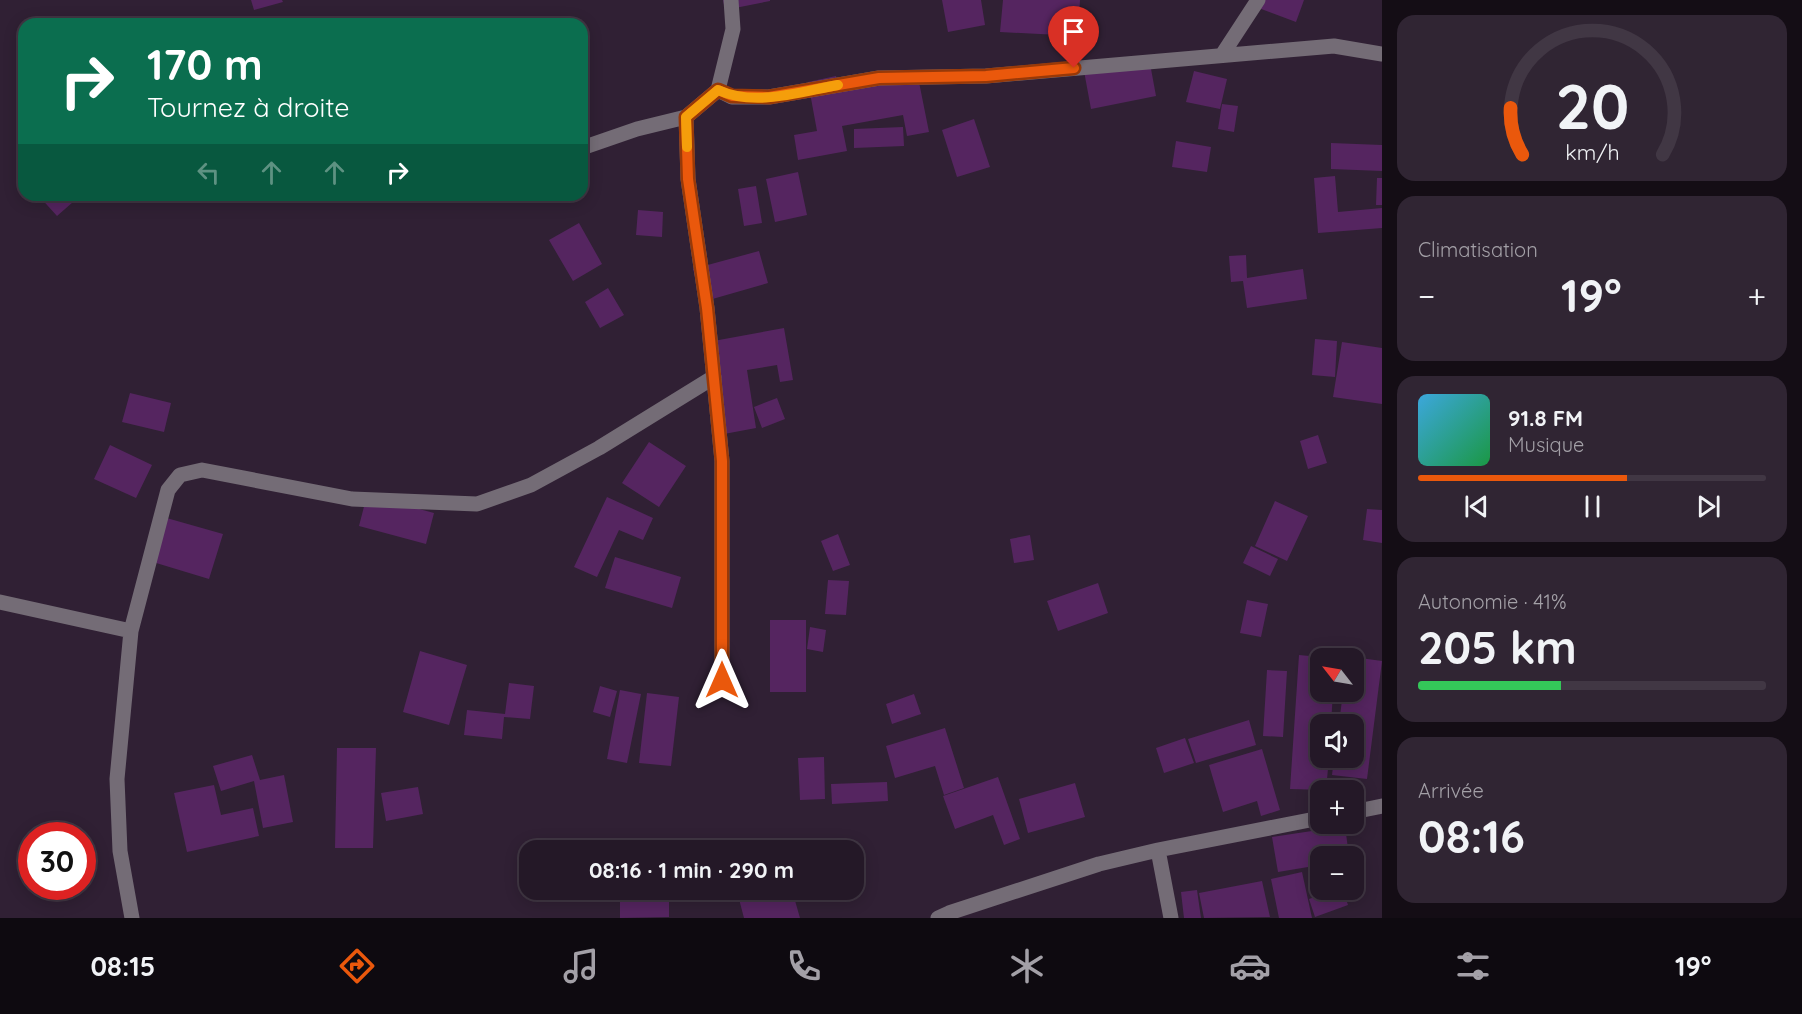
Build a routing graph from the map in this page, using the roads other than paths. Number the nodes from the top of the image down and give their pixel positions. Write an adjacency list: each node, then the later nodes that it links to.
1 (731, 0): 5 (street)
2 (1258, 0): 4 (street)
3 (1382, 54): 4 (street)
4 (1222, 55): 5 (street)
5 (718, 90): 6 (street)
6 (686, 117): 7 (street); 8 (street)
7 (588, 146)
8 (714, 377): 10 (street); 11 (street)
9 (0, 602): 10 (street)
10 (131, 631): 16 (street)
11 (722, 680)
12 (1382, 806): 13 (street)
13 (1364, 810)
14 (1310, 820): 15 (street)
15 (1158, 850): 17 (street); 18 (street)
16 (132, 918)
17 (938, 918)
18 (1171, 918)

